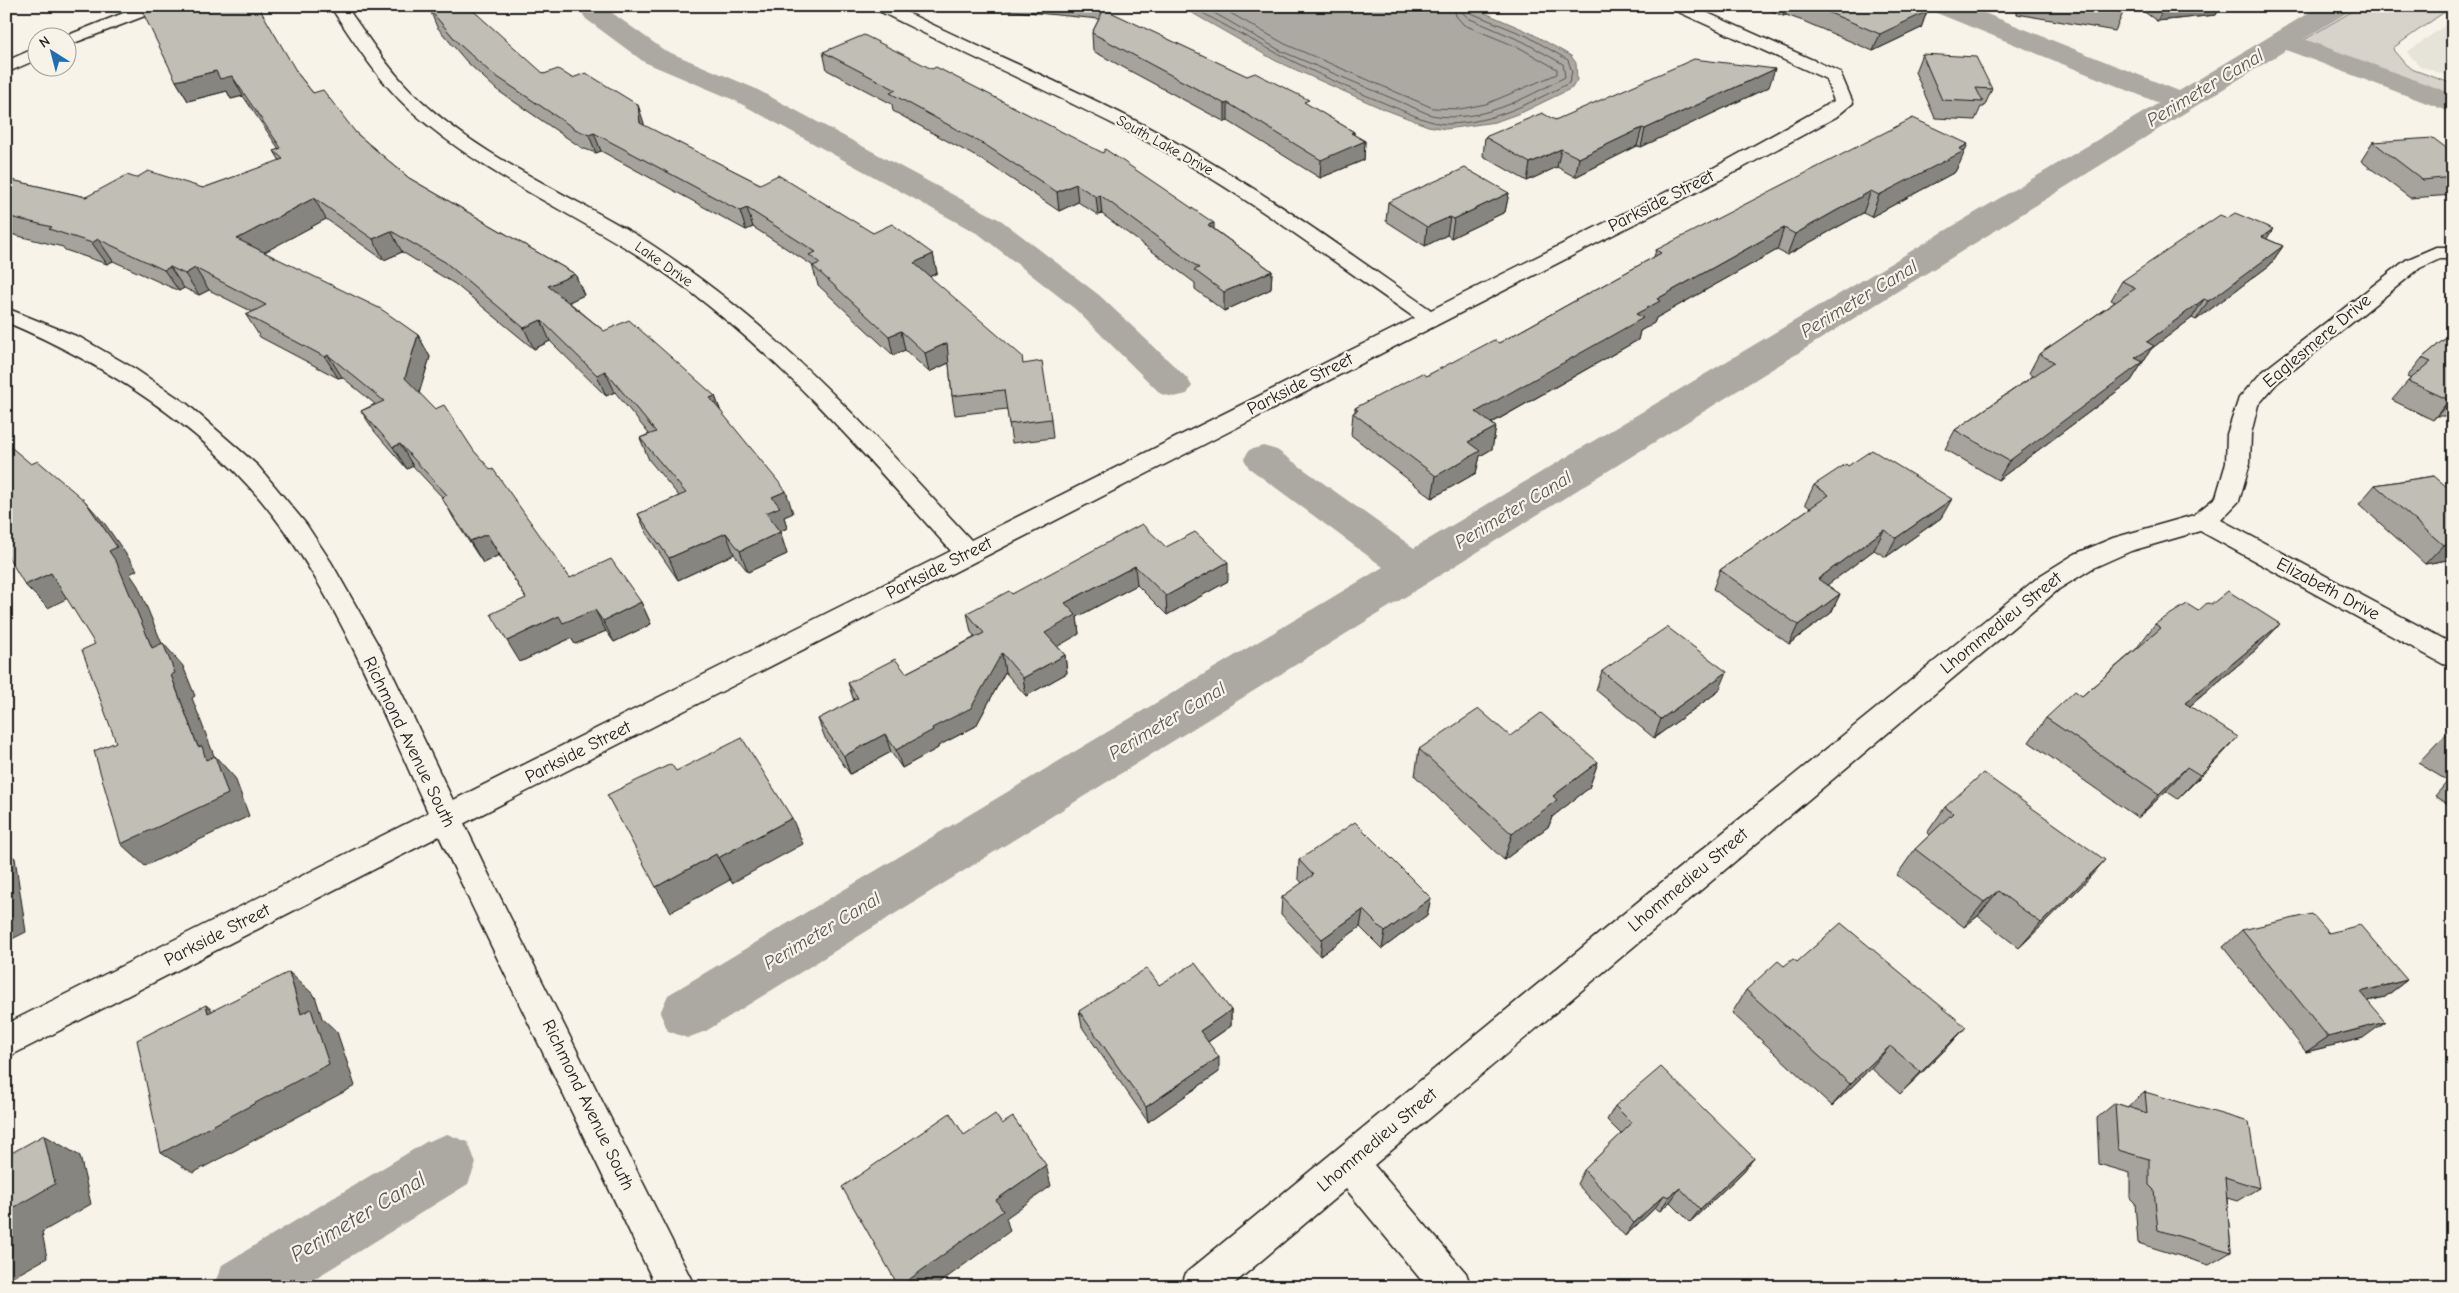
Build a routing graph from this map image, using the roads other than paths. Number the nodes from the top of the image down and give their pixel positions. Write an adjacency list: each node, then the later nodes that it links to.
1 (157, 6): 5 (street)
2 (338, 6): 12 (street, Lake Drive)
3 (880, 6): 10 (street, South Lake Drive)
4 (1678, 6): 10 (street, Parkside Street)
5 (78, 35)
6 (28, 57): 7 (street)
7 (6, 68)
8 (2453, 253): 11 (street, Eaglesmere Drive)
9 (6, 314): 14 (street, Richmond Avenue South)
10 (1429, 318): 12 (street, Parkside Street)
11 (2203, 521): 13 (street, Elizabeth Drive); 16 (street, Lhommedieu Street)
12 (968, 554): 14 (street, Parkside Street)
13 (2453, 657)
14 (446, 819): 15 (street, Parkside Street); 17 (street, Richmond Avenue South)
15 (6, 1042)
16 (1349, 1164): 18 (street, Lhommedieu Street); 19 (street)
17 (676, 1287)
18 (1200, 1287)
19 (1452, 1287)

